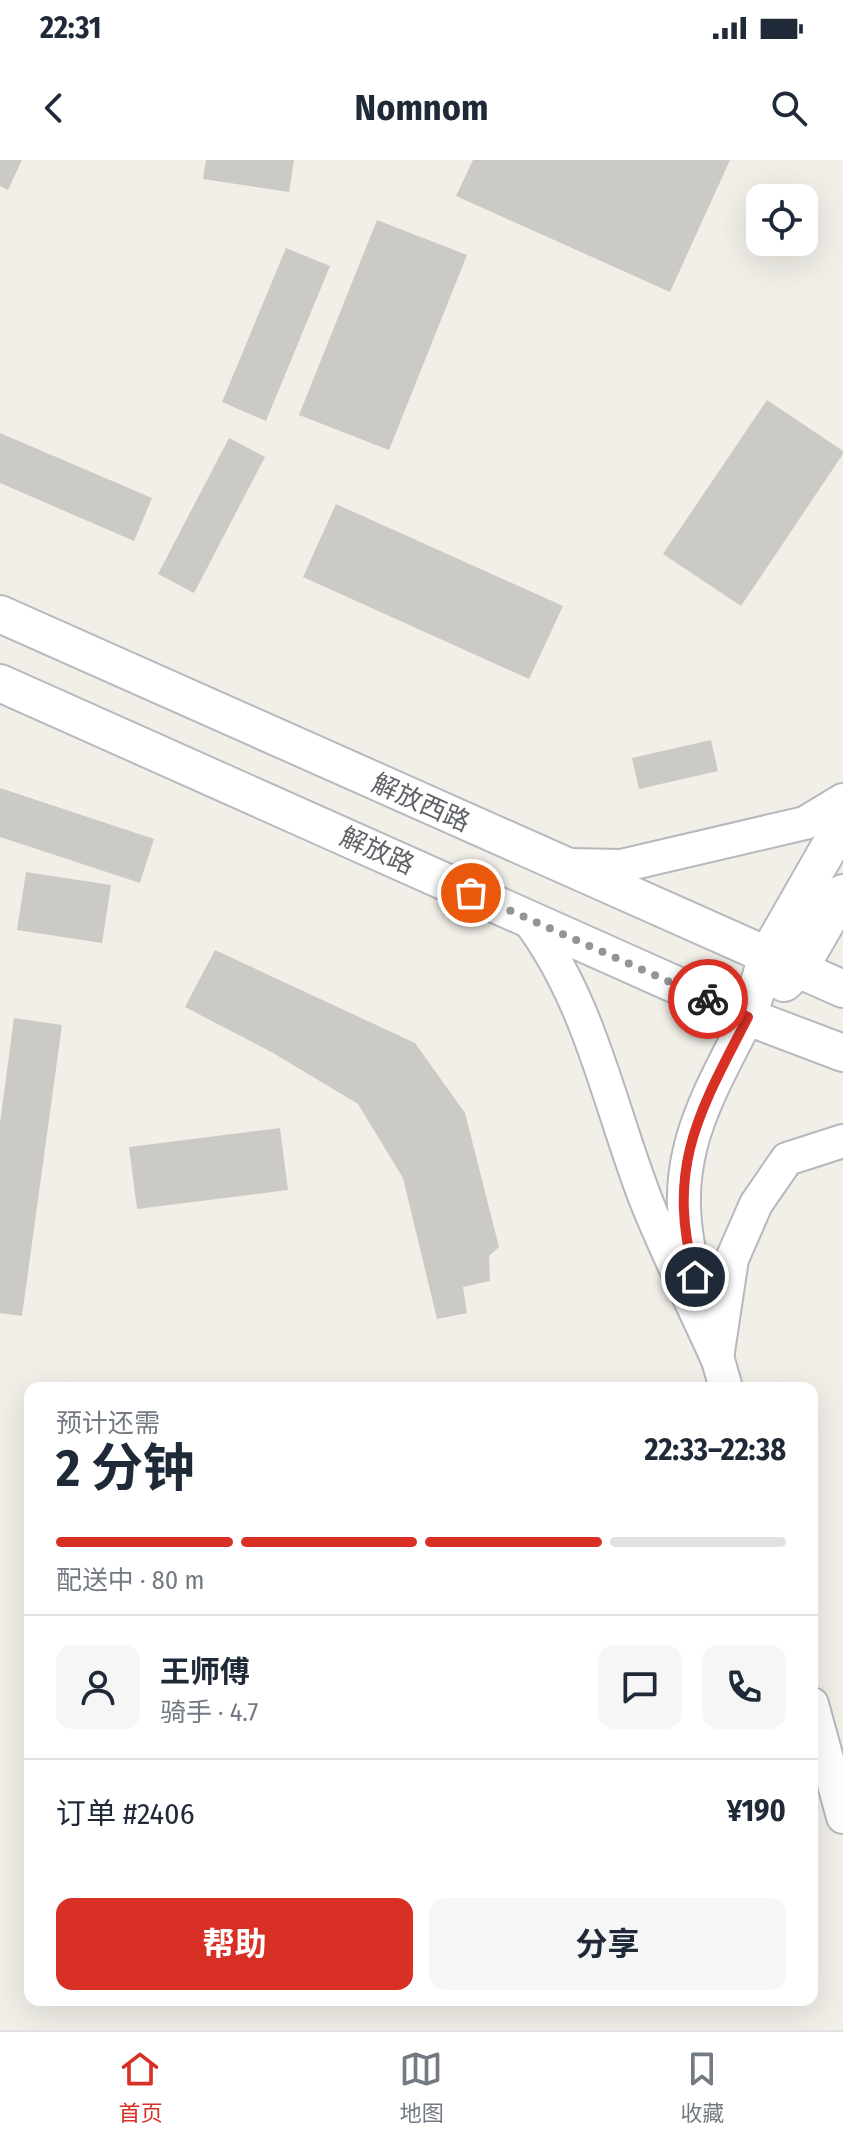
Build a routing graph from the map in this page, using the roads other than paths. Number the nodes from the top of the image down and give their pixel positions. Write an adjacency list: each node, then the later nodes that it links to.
1 (0, 614): 5 (main road, 解放西路)
2 (0, 683): 7 (main road, 解放路)
3 (843, 800): 5 (street)
4 (843, 823): 8 (main road)
5 (554, 863): 8 (main road, 解放西路)
6 (843, 893): 8 (main road)
7 (527, 918): 10 (main road, 解放路); 13 (street)
8 (784, 961): 9 (main road, 解放西路); 10 (main road)
9 (843, 989)
10 (748, 1017): 11 (main road, 解放路); 13 (street)
11 (843, 1053)
12 (843, 1141): 13 (street)
13 (722, 1373)
14 (818, 1726): 15 (street)
15 (843, 1817)

